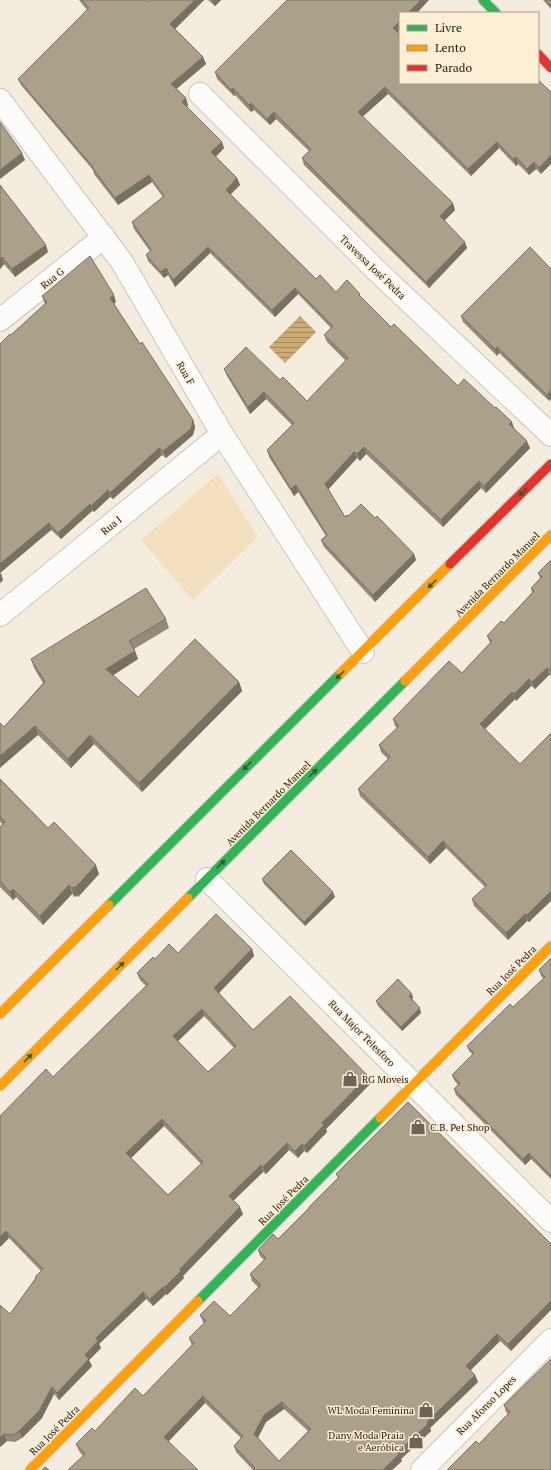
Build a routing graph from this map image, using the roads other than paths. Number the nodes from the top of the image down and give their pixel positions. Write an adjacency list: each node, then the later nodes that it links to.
1 (483, 0): 2 (main road)
2 (495, 12)
3 (539, 55): 4 (main road)
4 (551, 68)
5 (200, 94): 10 (street, Travessa José Pedra)
6 (0, 100): 7 (street, Rua F)
7 (104, 237): 8 (street, Rua G); 9 (street, Rua F)
8 (0, 320)
9 (222, 434): 13 (street, Rua I); 14 (street, Rua F)
10 (551, 436)
11 (551, 464): 14 (main road, one-way to 14)
12 (551, 535): 15 (main road, Avenida Bernardo Manuel, one-way to 12)
13 (0, 615)
14 (363, 652): 17 (main road, one-way to 17)
15 (207, 879): 18 (street, Rua Major Telesforo); 19 (main road, Avenida Bernardo Manuel, one-way to 15)
16 (551, 946): 18 (main road, Rua José Pedra)
17 (0, 1014)
18 (414, 1085): 20 (street, Rua Major Telesforo); 22 (main road, Rua José Pedra)
19 (0, 1086)
20 (551, 1221)
21 (551, 1340): 23 (street, Rua Afonso Lopes)
22 (30, 1470)
23 (422, 1470)

